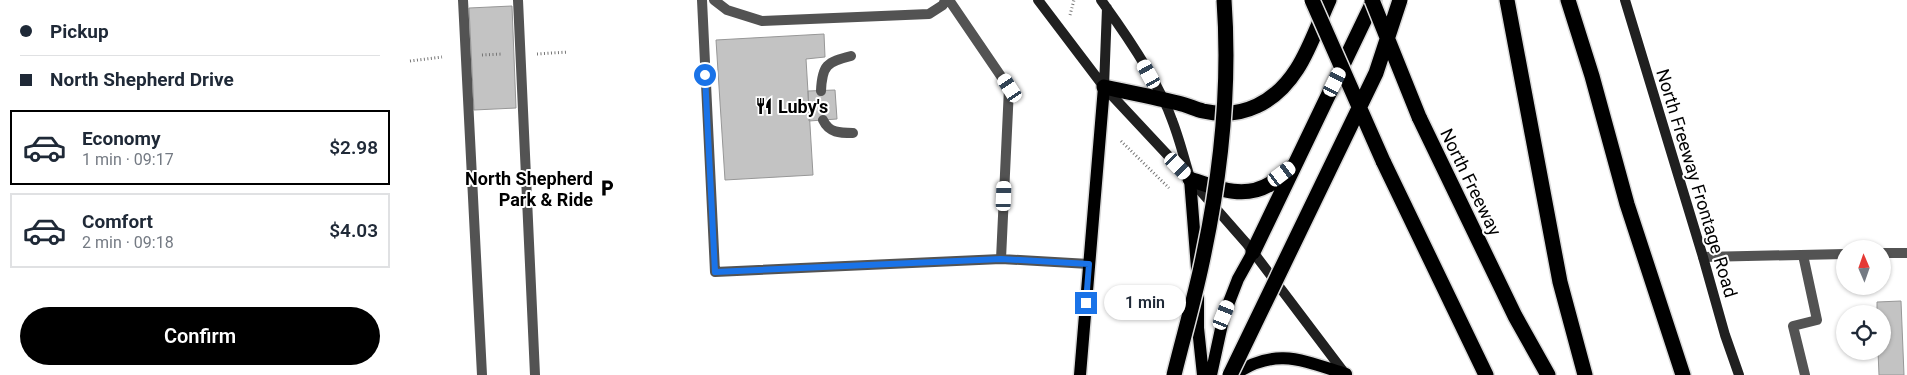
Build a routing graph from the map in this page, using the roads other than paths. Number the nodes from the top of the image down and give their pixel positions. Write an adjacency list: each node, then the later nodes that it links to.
1 (463, 0): 35 (street)
2 (518, 0): 36 (street)
3 (702, 0): 33 (street)
4 (714, 0): 5 (street)
5 (947, 0): 33 (street)
6 (1038, 0): 20 (main road)
7 (1101, 0): 17 (main road)
8 (1224, 0): 38 (highway, bridge)
9 (1312, 0): 43 (highway, bridge)
10 (1329, 0): 22 (highway)
11 (1373, 0): 25 (highway); 44 (highway, North Freeway, bridge)
12 (1400, 0): 41 (highway, bridge)
13 (1500, 0): 18 (highway)
14 (1507, 0): 18 (highway)
15 (1568, 0): 46 (highway)
16 (1625, 0): 32 (main road, North Freeway Frontage Road)
17 (1108, 4): 20 (main road); 22 (main road)
18 (1513, 30): 45 (highway)
19 (851, 56): 21 (street)
20 (1104, 87): 22 (highway); 26 (main road); 34 (main road)
21 (821, 90)
22 (1163, 99): 26 (main road)
23 (823, 120): 24 (street)
24 (853, 133)
25 (1296, 164): 26 (highway); 27 (highway)
26 (1190, 179): 27 (main road); 39 (main road)
27 (1253, 252): 40 (main road); 42 (main road)
28 (1907, 252): 29 (street)
29 (1891, 253)
30 (1836, 254): 31 (street)
31 (1803, 255): 32 (street); 48 (street)
32 (1703, 257): 47 (main road, North Freeway Frontage Road)
33 (1001, 259): 34 (street)
34 (1089, 264): 37 (main road)
35 (482, 375)
36 (535, 375)
37 (1080, 375)
38 (1174, 375)
39 (1203, 375)
40 (1211, 375)
41 (1232, 375): 42 (main road)
42 (1346, 375)
43 (1486, 375)
44 (1548, 375)
45 (1585, 375)
46 (1683, 375)
47 (1739, 375)
48 (1806, 375)

